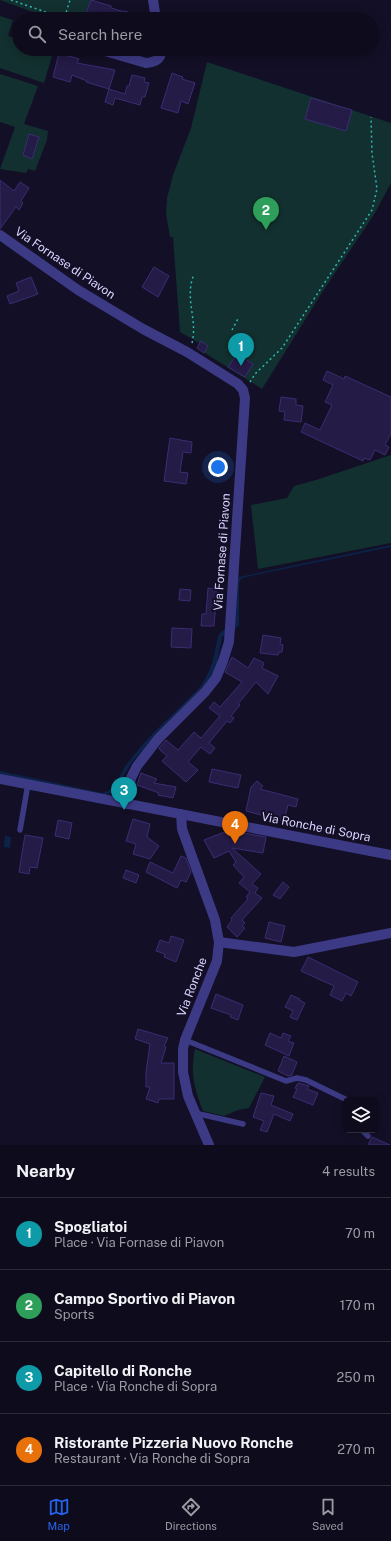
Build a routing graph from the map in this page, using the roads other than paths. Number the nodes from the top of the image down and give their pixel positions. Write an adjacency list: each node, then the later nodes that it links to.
1 (153, 0): 2 (street)
2 (155, 12)
3 (122, 56): 4 (street)
4 (161, 56)
5 (0, 235): 8 (street, Via Fornase di Piavon)
6 (0, 779): 7 (street, Via Ronche di Sopra)
7 (28, 784): 8 (street, Via Ronche di Sopra); 10 (lane)
8 (127, 804): 9 (street, Via Ronche di Sopra)
9 (181, 814): 11 (street, Via Ronche di Sopra); 13 (street, Via Ronche)
10 (20, 830)
11 (391, 855)
12 (391, 933): 13 (street)
13 (219, 942): 14 (street, Via Ronche)
14 (185, 1040): 15 (lane); 16 (street, Via Ronche)
15 (343, 1098)
16 (195, 1113): 17 (lane); 20 (street, Via Ronche)
17 (242, 1124)
18 (365, 1133): 19 (lane)
19 (368, 1136)
20 (209, 1145)

